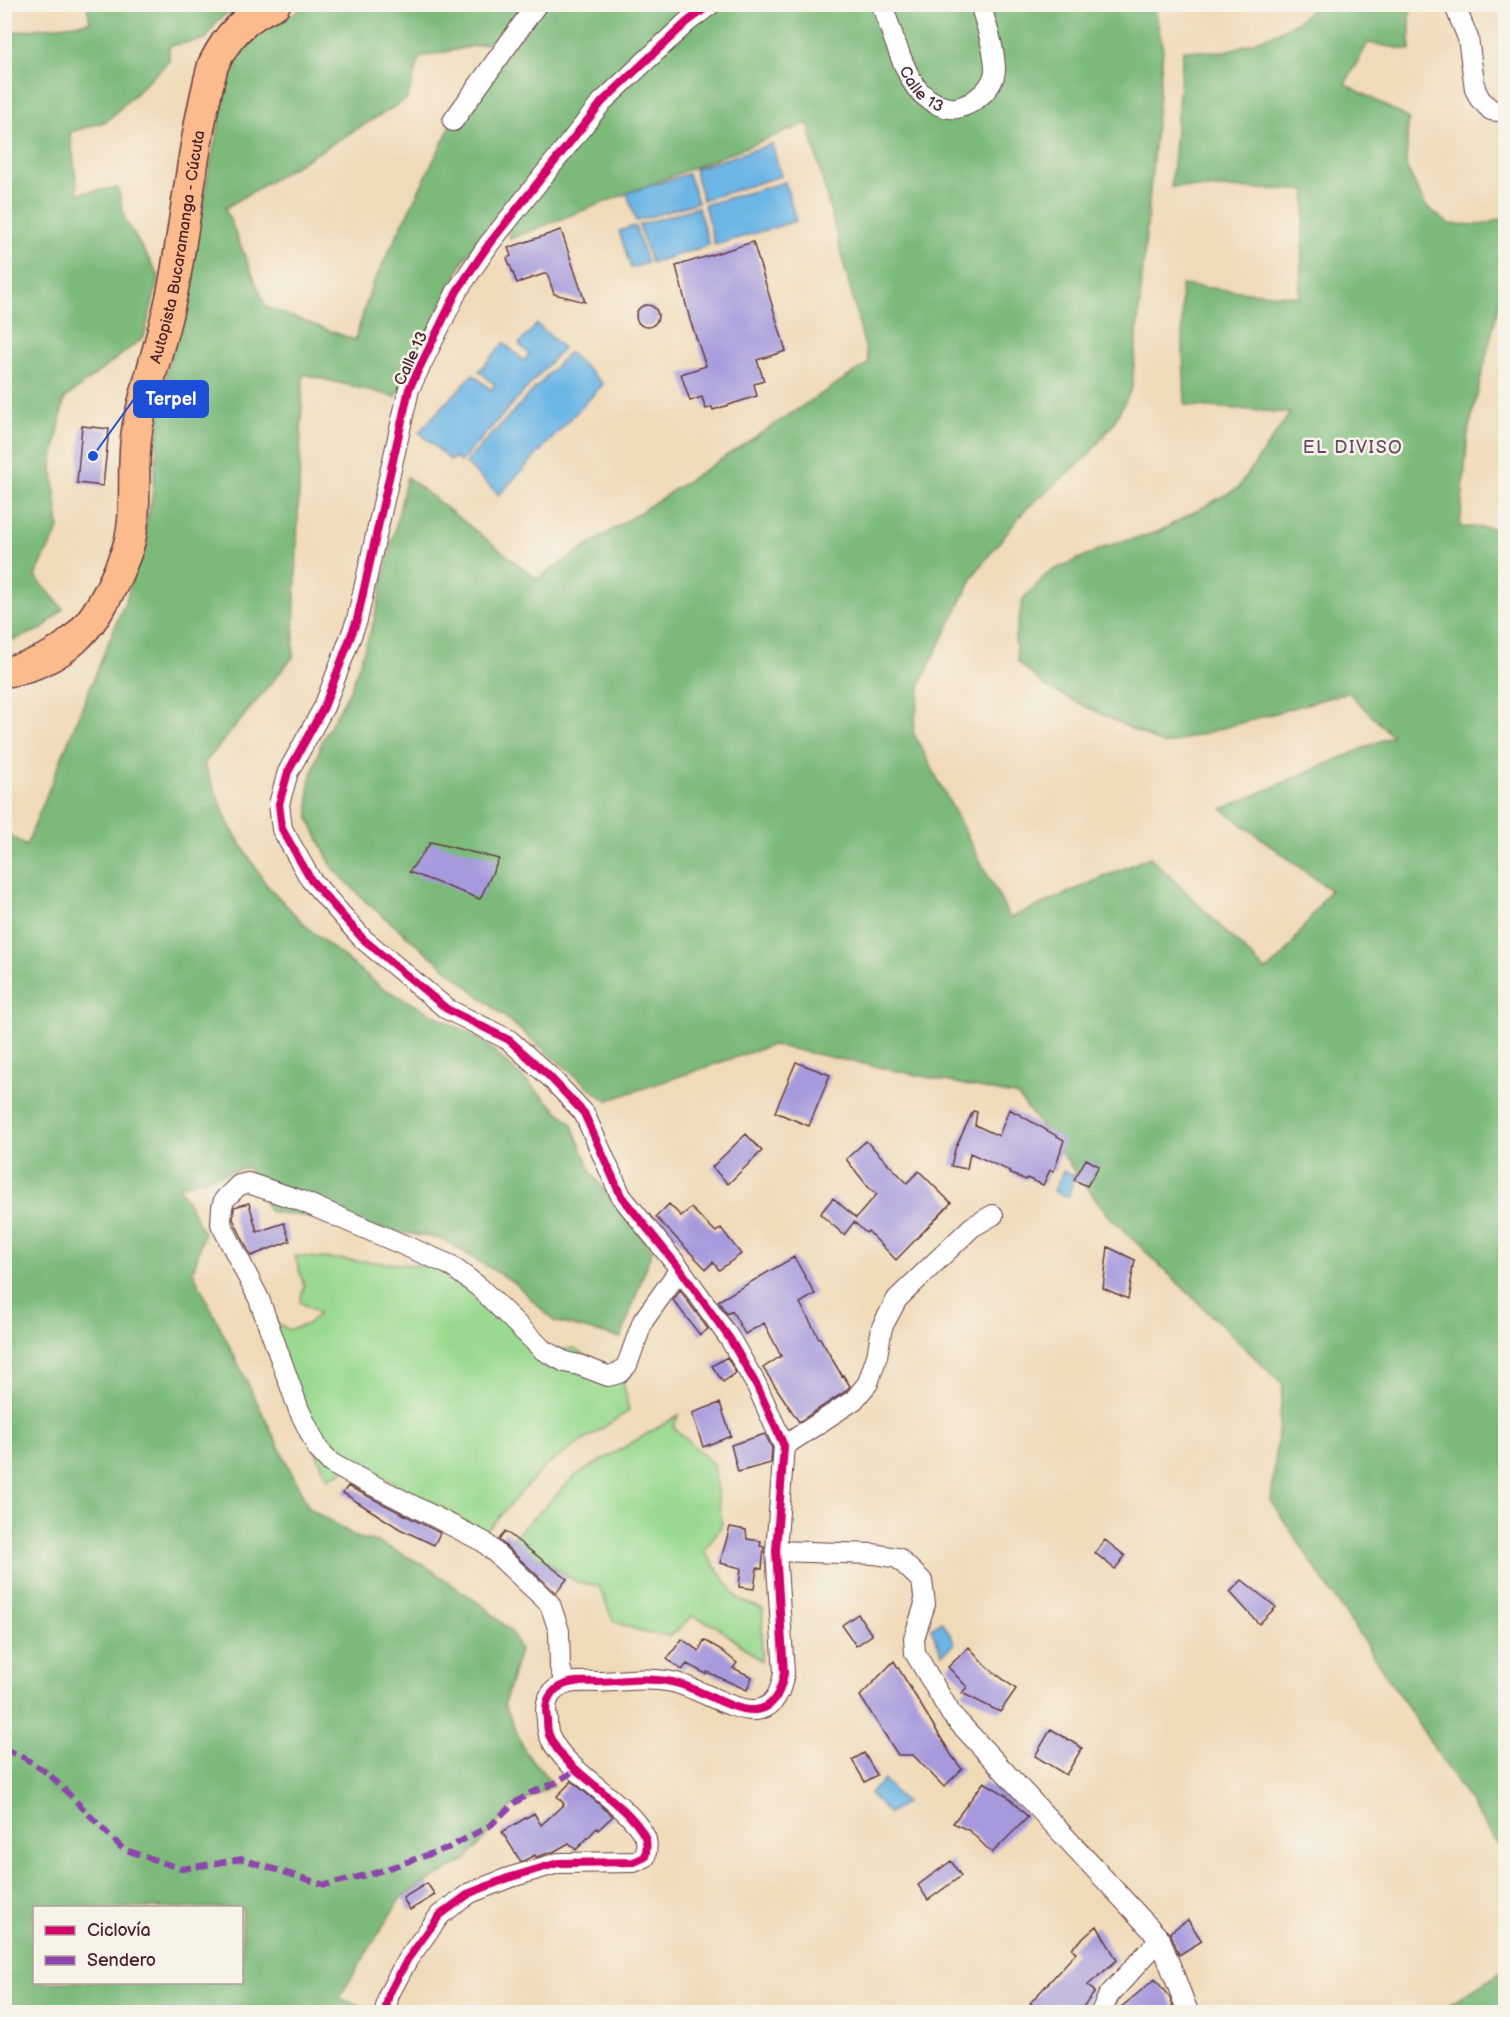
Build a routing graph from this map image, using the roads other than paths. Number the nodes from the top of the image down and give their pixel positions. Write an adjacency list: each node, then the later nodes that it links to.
1 (275, 4): 9 (highway, Autopista Bucaramanga - Cúcuta)
2 (537, 4): 8 (street)
3 (711, 4): 11 (street, Calle 13)
4 (880, 4): 5 (street, Calle 13)
5 (980, 4)
6 (1454, 4): 7 (street)
7 (1506, 112)
8 (453, 121)
9 (4, 672)
10 (993, 1215): 12 (street)
11 (680, 1269): 12 (street); 14 (street)
12 (784, 1446): 13 (street)
13 (776, 1551): 14 (street); 15 (street)
14 (565, 1683): 16 (street)
15 (1160, 1939): 17 (street); 18 (street)
16 (386, 2013)
17 (1101, 2013)
18 (1188, 2013)

